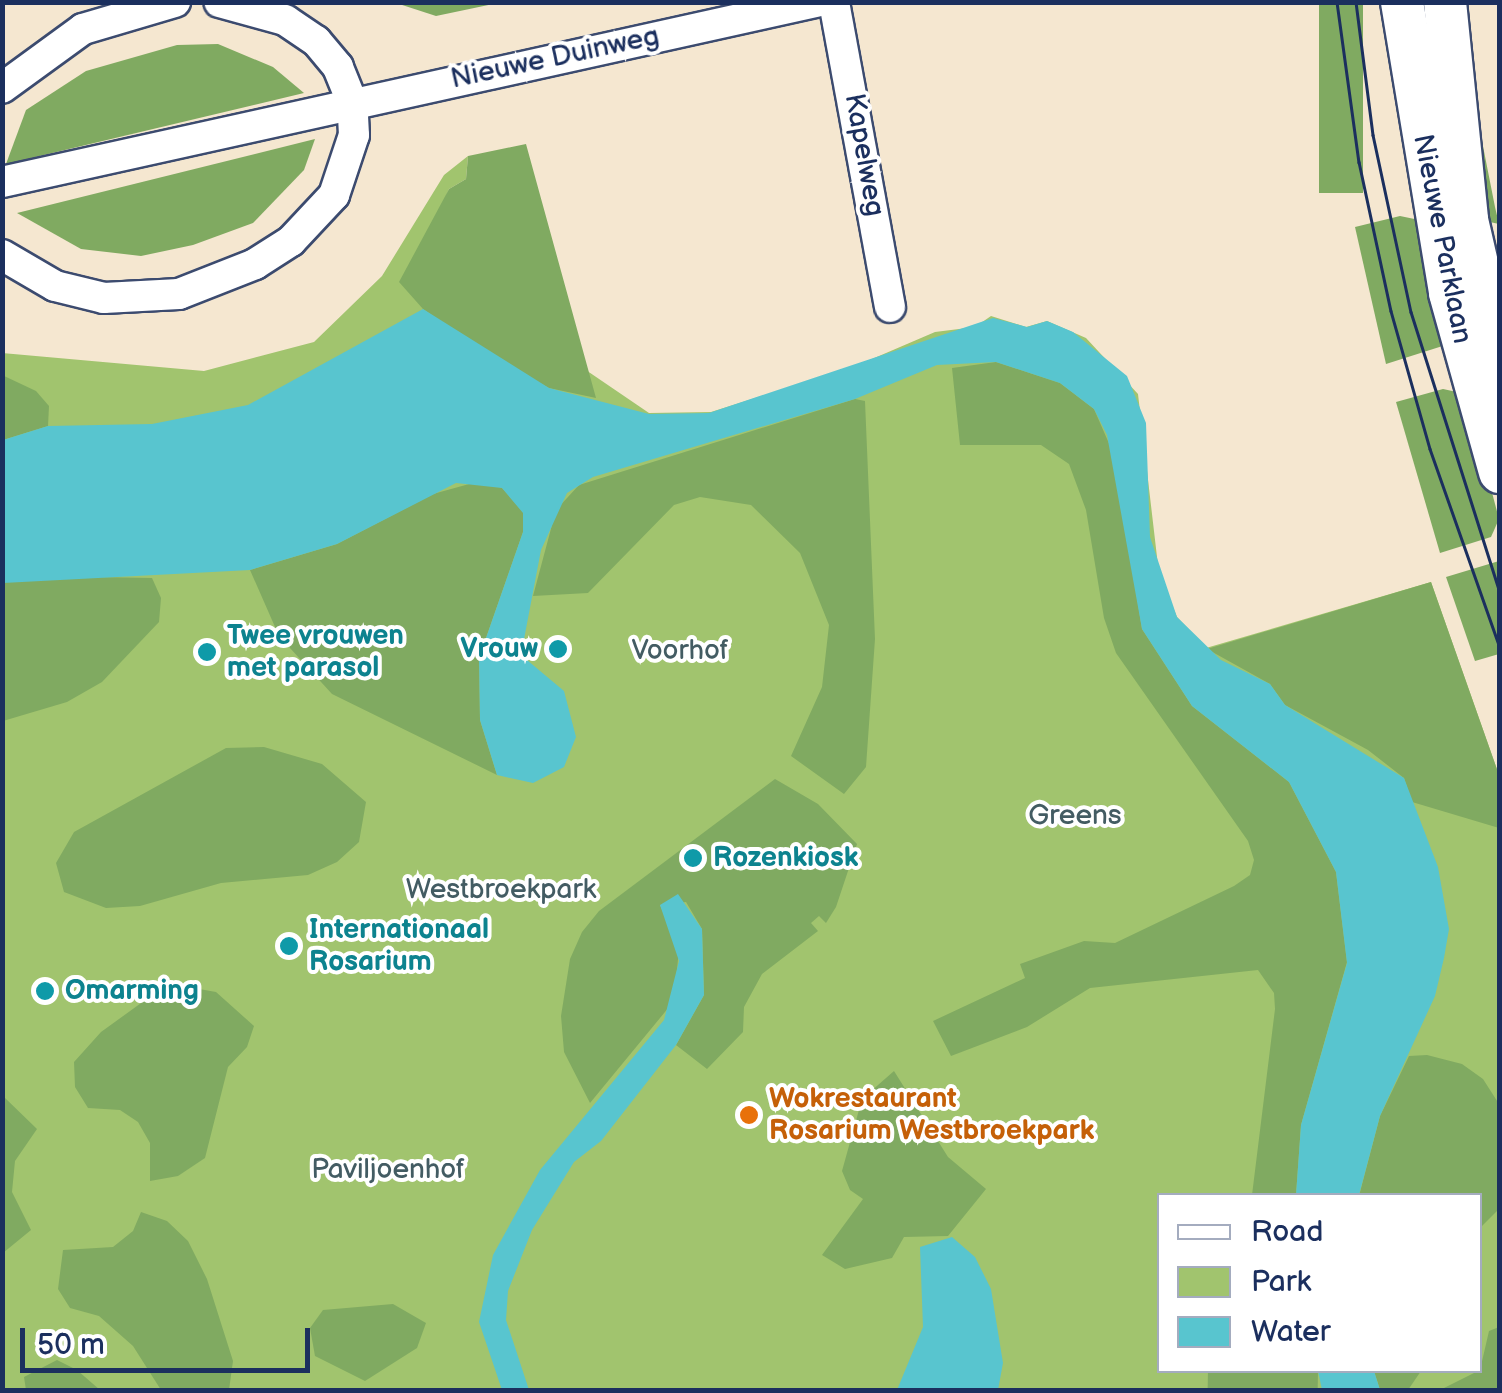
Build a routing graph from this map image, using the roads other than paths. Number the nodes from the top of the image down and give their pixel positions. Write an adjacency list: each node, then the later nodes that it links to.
1 (175, 2): 7 (street)
2 (218, 2): 8 (street)
3 (816, 2): 8 (street, Nieuwe Duinweg)
4 (834, 2): 11 (street, Kapelweg)
5 (1402, 2): 13 (main road, Nieuwe Parklaan)
6 (1444, 2): 12 (main road, Nieuwe Parklaan)
7 (2, 88)
8 (352, 102): 9 (street, Nieuwe Duinweg); 10 (street)
9 (2, 182)
10 (2, 256)
11 (890, 307)
12 (1500, 364)
13 (1500, 472)

